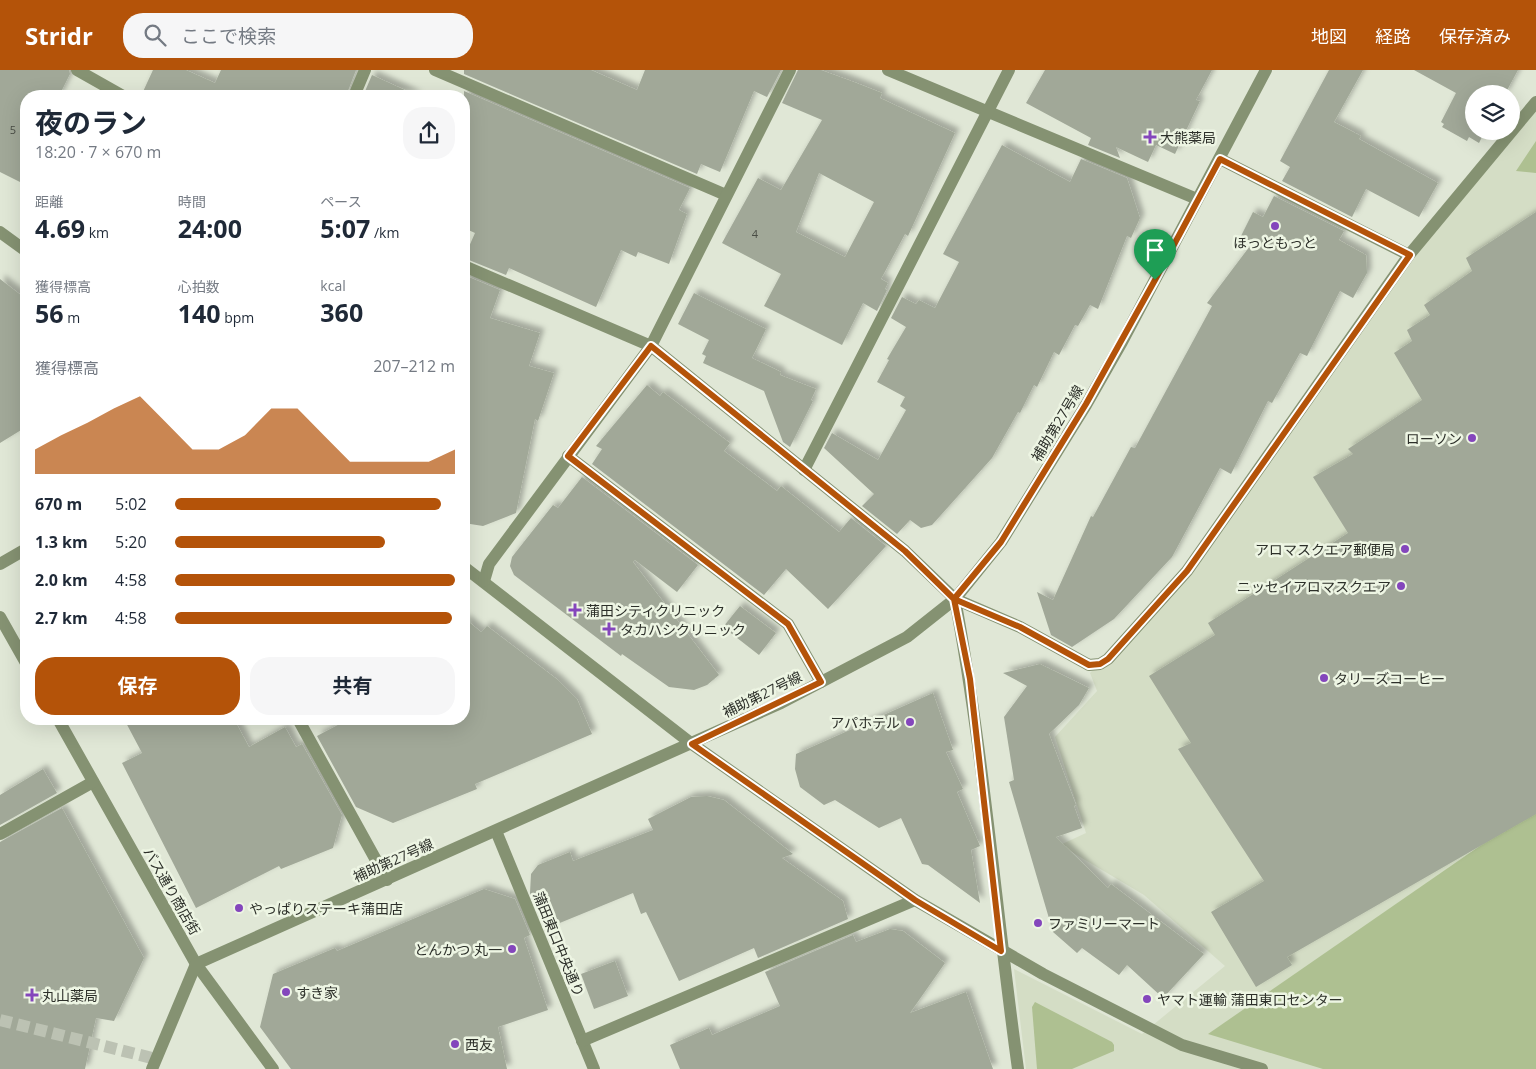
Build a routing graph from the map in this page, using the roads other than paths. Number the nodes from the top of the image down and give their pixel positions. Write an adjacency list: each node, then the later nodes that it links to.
1 (77, 70): 8 (street)
2 (365, 70): 9 (street)
3 (435, 70): 13 (street)
4 (790, 70): 13 (street)
5 (888, 70): 11 (street)
6 (1009, 70): 11 (street)
7 (1266, 70): 12 (street, 補助第27号線)
8 (112, 90)
9 (357, 90)
10 (1536, 102): 17 (street)
11 (987, 112): 14 (street); 21 (street)
12 (1220, 159): 14 (street, 補助第27号線); 17 (street)
13 (726, 195): 19 (street)
14 (1197, 199): 26 (street, 補助第27号線)
15 (0, 232): 16 (street)
16 (20, 247)
17 (1410, 255): 26 (street)
18 (470, 269): 19 (street)
19 (651, 346): 20 (street); 21 (street)
20 (568, 456): 25 (street); 29 (street)
21 (804, 470): 26 (street)
22 (20, 552): 23 (street)
23 (0, 564)
24 (470, 571): 25 (street)
25 (484, 581): 32 (street)
26 (954, 599): 29 (street, 補助第27号線); 38 (street)
27 (0, 616): 28 (street)
28 (20, 652)
29 (821, 682): 32 (street, 補助第27号線)
30 (61, 725): 33 (street, バス通り商店街)
31 (301, 725): 36 (street)
32 (692, 744): 34 (street, 補助第27号線); 37 (street)
33 (93, 782): 35 (street); 39 (street, バス通り商店街)
34 (496, 831): 36 (street, 補助第27号線); 40 (street, 蒲田東口中央通り)
35 (0, 834)
36 (387, 880): 39 (street, 補助第27号線)
37 (915, 900): 38 (street); 40 (street)
38 (1001, 951): 44 (street); 45 (street)
39 (196, 964): 41 (street); 42 (street, バス通り商店街)
40 (582, 1041): 43 (street, 蒲田東口中央通り)
41 (152, 1069)
42 (273, 1069)
43 (594, 1069)
44 (1018, 1069)
45 (1262, 1069)

